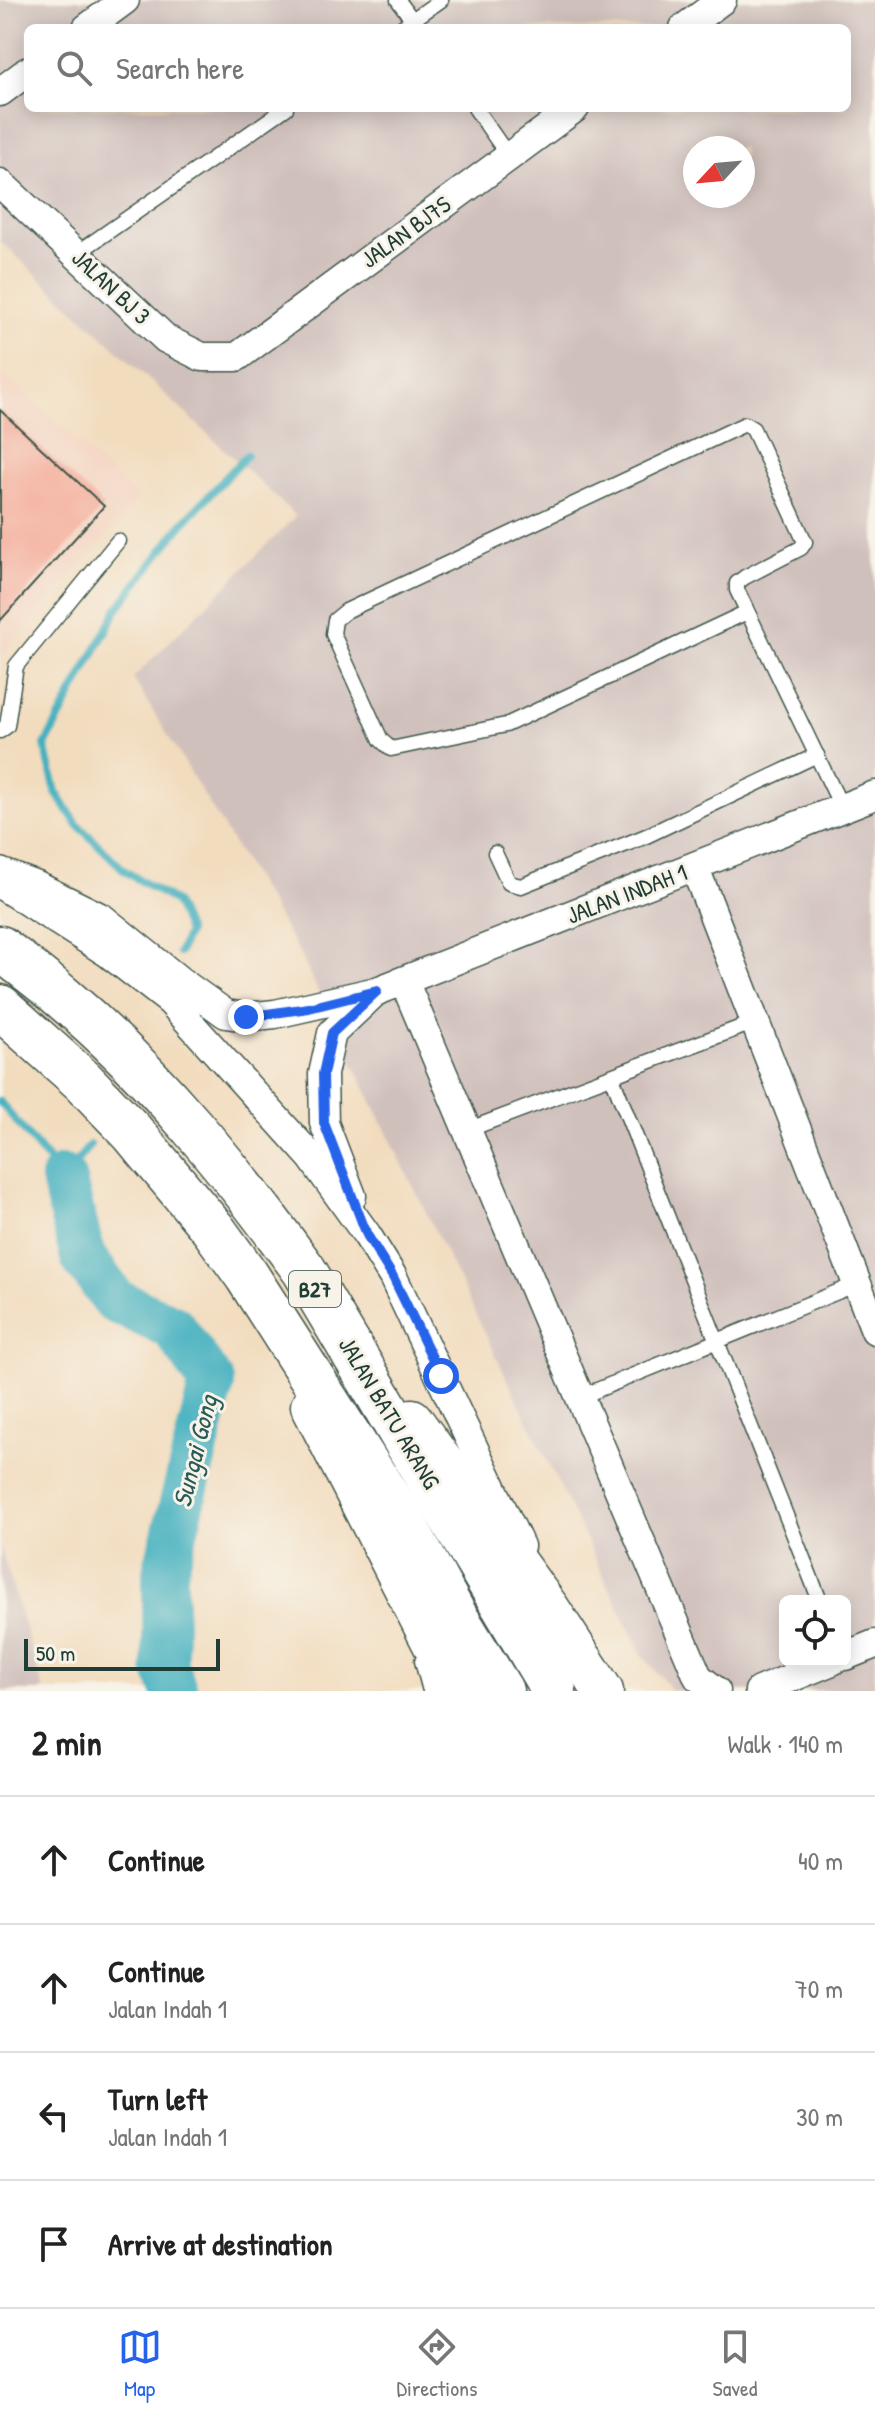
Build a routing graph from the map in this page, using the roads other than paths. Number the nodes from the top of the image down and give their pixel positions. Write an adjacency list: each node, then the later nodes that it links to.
1 (125, 0): 5 (street)
2 (398, 0): 6 (lane)
3 (441, 0): 7 (lane)
4 (722, 0): 8 (street)
5 (92, 24)
6 (410, 24)
7 (411, 24)
8 (689, 24)
9 (24, 74): 10 (street)
10 (0, 92)
11 (280, 112): 16 (lane)
12 (478, 112): 14 (lane)
13 (570, 112): 14 (street, JALAN BJ7S)
14 (509, 157): 17 (street, JALAN BJ7S)
15 (0, 183): 16 (street, JALAN BJ 3)
16 (76, 254): 17 (street, JALAN BJ 3)
17 (237, 357)
18 (118, 541): 20 (lane)
19 (747, 612): 19 (lane); 22 (lane)
20 (5, 705): 21 (lane)
21 (0, 731)
22 (817, 755): 24 (lane); 25 (lane)
23 (875, 795): 24 (street, JALAN INDAH 1)
24 (842, 808): 26 (street, JALAN INDAH 1)
25 (495, 853)
26 (695, 868): 30 (street, JALAN INDAH 1); 33 (street)
27 (0, 872): 31 (street, JALAN INDAH 1)
28 (0, 885): 36 (street)
29 (0, 948): 37 (main road, JALAN BATU ARANG / B27)
30 (404, 981): 31 (street, JALAN INDAH 1); 35 (street)
31 (377, 991): 36 (street, JALAN INDAH 1)
32 (0, 1007): 38 (main road, JALAN BATU ARANG / B27)
33 (755, 1022): 34 (lane); 39 (street)
34 (612, 1077): 35 (lane); 41 (lane)
35 (467, 1130): 42 (street)
36 (367, 1235): 45 (street)
37 (304, 1270): 45 (main road); 52 (main road, JALAN BATU ARANG / B27)
38 (247, 1276): 43 (main road); 51 (main road, JALAN BATU ARANG / B27)
39 (857, 1284): 40 (street); 41 (lane)
40 (875, 1330)
41 (717, 1341): 42 (lane); 44 (lane)
42 (580, 1397): 54 (street)
43 (366, 1516): 49 (lane); 50 (main road)
44 (818, 1595)
45 (549, 1608): 53 (main road)
46 (875, 1644): 47 (street)
47 (851, 1654)
48 (817, 1667): 55 (street)
49 (430, 1691)
50 (457, 1691)
51 (501, 1691)
52 (554, 1691)
53 (603, 1691)
54 (716, 1691)
55 (759, 1691)

